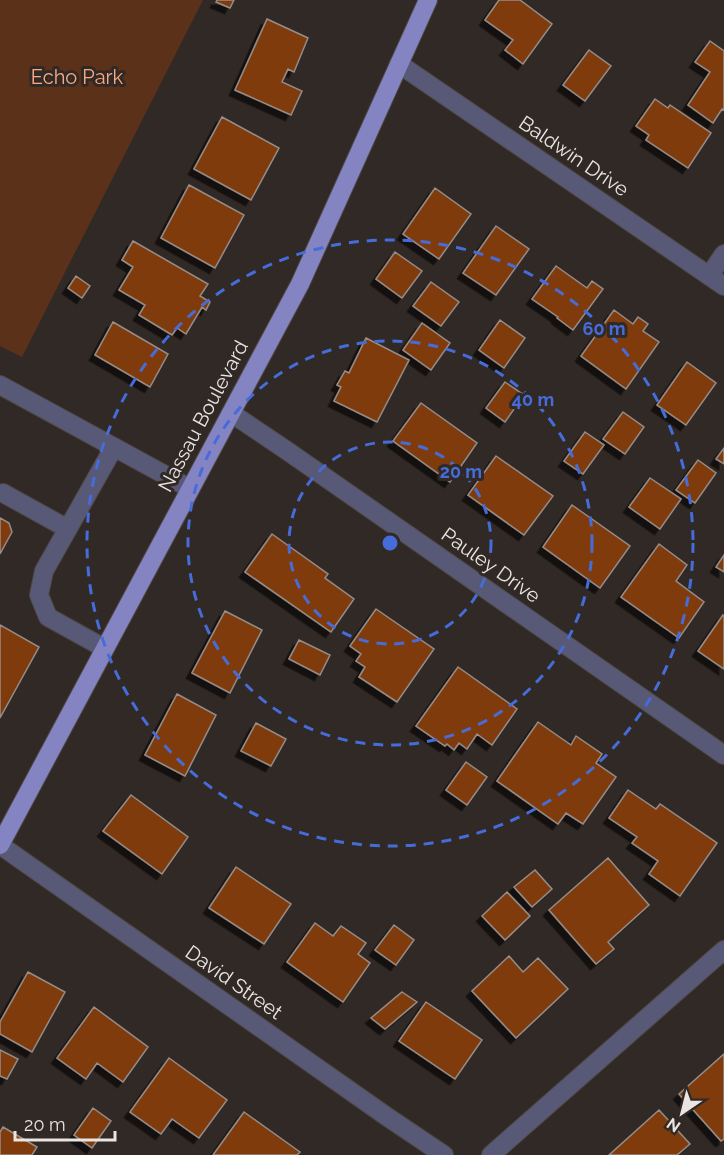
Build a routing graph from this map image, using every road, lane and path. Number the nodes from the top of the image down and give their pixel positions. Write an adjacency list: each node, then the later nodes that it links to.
1 (428, 0): 2 (main road, Nassau Boulevard)
2 (399, 64): 4 (street, Baldwin Drive); 6 (main road, Nassau Boulevard)
3 (724, 254): 4 (street)
4 (717, 281)
5 (0, 385): 7 (street)
6 (231, 413): 8 (main road, Nassau Boulevard); 12 (street, Pauley Drive)
7 (114, 447): 8 (street); 10 (street)
8 (189, 488): 11 (main road, Nassau Boulevard)
9 (3, 493): 10 (street)
10 (68, 529): 11 (street)
11 (104, 648): 13 (main road, Nassau Boulevard)
12 (724, 756)
13 (0, 845): 15 (street, David Street)
14 (724, 950): 16 (street)
15 (444, 1155)
16 (491, 1155)

